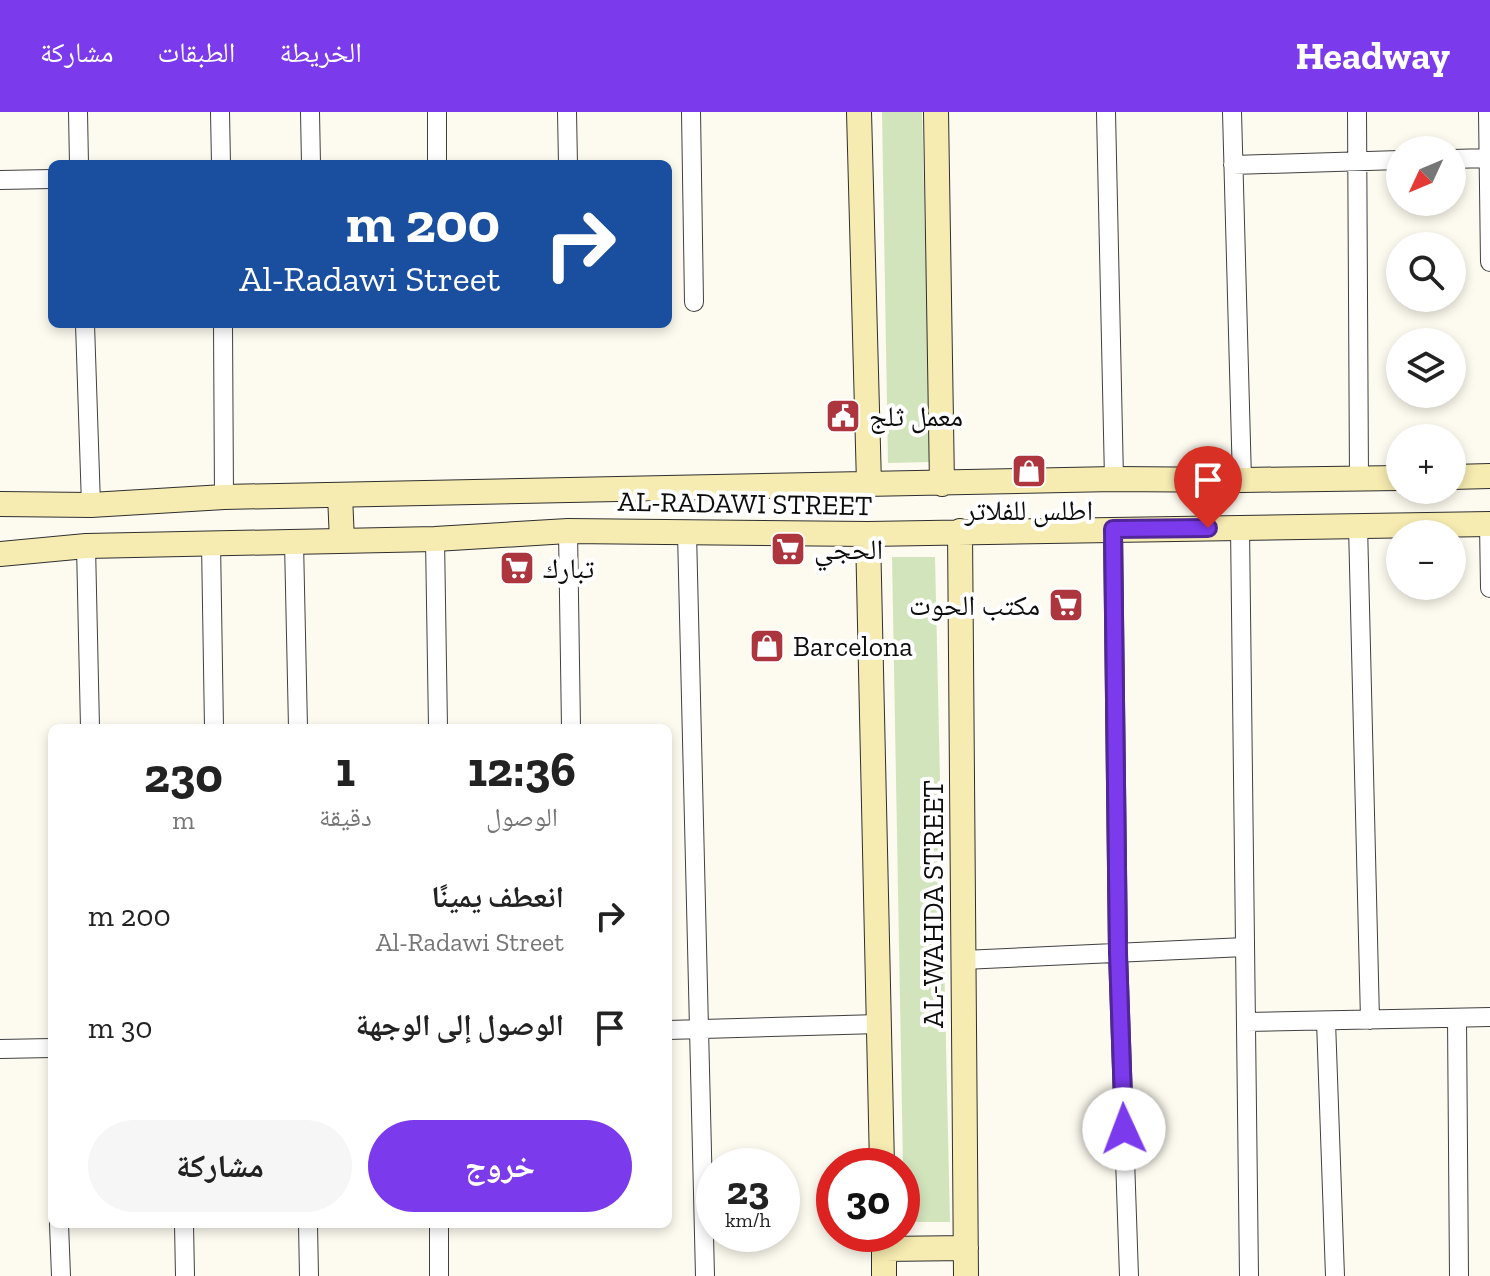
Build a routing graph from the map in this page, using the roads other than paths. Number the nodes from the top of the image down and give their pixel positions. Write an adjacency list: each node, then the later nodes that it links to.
1 (78, 112): 15 (street)
2 (220, 112): 16 (street)
3 (310, 112): 17 (street)
4 (437, 112): 18 (street)
5 (567, 112): 19 (street)
6 (691, 112): 26 (street)
7 (859, 112): 35 (street)
8 (936, 112): 36 (street)
9 (1106, 112): 32 (street)
10 (1232, 112): 22 (street)
11 (1357, 112): 21 (street)
12 (1488, 112): 13 (street)
13 (1489, 158): 14 (street); 25 (street)
14 (1466, 159)
15 (79, 160)
16 (221, 160)
17 (311, 160)
18 (437, 160)
19 (568, 160)
20 (1386, 160): 21 (street)
21 (1357, 161): 22 (street); 33 (street)
22 (1233, 165): 34 (street)
23 (48, 179): 24 (street)
24 (0, 180)
25 (1490, 262)
26 (694, 302)
27 (85, 328): 40 (street)
28 (223, 328): 38 (street)
29 (1490, 476): 30 (street)
30 (1466, 477)
31 (1386, 478): 33 (street, AL-RADAWI STREET)
32 (1114, 479): 34 (street, AL-RADAWI STREET); 36 (street, AL-RADAWI STREET)
33 (1359, 479): 34 (street, AL-RADAWI STREET)
34 (1242, 480)
35 (869, 484): 36 (street, AL-RADAWI STREET); 37 (street, AL-RADAWI STREET)
36 (942, 484)
37 (340, 495): 38 (street, AL-RADAWI STREET); 50 (street)
38 (224, 497): 40 (street, AL-RADAWI STREET)
39 (0, 504): 40 (street, AL-RADAWI STREET)
40 (91, 505)
41 (1490, 524): 42 (street, AL-RADAWI STREET); 55 (street)
42 (1358, 525): 43 (street, AL-RADAWI STREET); 66 (street)
43 (1240, 527): 44 (street, AL-RADAWI STREET); 61 (street)
44 (1113, 529): 46 (street, AL-RADAWI STREET); 62 (street)
45 (568, 531): 47 (street, AL-RADAWI STREET); 49 (street, AL-RADAWI STREET); 60 (street)
46 (960, 531): 48 (street, AL-RADAWI STREET); 63 (street, AL-WAHDA STREET)
47 (687, 533): 48 (street, AL-RADAWI STREET); 70 (street)
48 (868, 534): 69 (street, AL-WAHDA STREET)
49 (435, 539): 50 (street, AL-RADAWI STREET); 59 (street)
50 (342, 541): 51 (street, AL-RADAWI STREET)
51 (294, 542): 52 (street, AL-RADAWI STREET); 58 (street)
52 (211, 543): 53 (street, AL-RADAWI STREET); 57 (street)
53 (86, 546): 54 (street, AL-RADAWI STREET); 56 (street)
54 (0, 554)
55 (1490, 588)
56 (90, 724)
57 (214, 724)
58 (298, 724)
59 (438, 724)
60 (571, 724)
61 (1245, 947): 62 (street); 68 (street)
62 (1118, 953): 63 (street); 89 (street)
63 (963, 960): 80 (street, AL-WAHDA STREET)
64 (1490, 1017): 65 (street)
65 (1457, 1018): 66 (street); 92 (street)
66 (1370, 1020): 67 (street)
67 (1326, 1021): 68 (street); 91 (street)
68 (1246, 1022): 90 (street)
69 (879, 1024): 70 (street); 74 (street, AL-WAHDA STREET)
70 (699, 1029): 71 (street); 86 (street)
71 (672, 1030)
72 (48, 1048): 73 (street)
73 (0, 1049)
74 (882, 1148)
75 (59, 1228): 82 (street)
76 (184, 1228): 83 (street)
77 (308, 1228): 84 (street)
78 (439, 1228): 85 (street)
79 (920, 1244): 80 (street)
80 (966, 1248): 88 (street, AL-WAHDA STREET)
81 (884, 1252): 87 (street)
82 (61, 1276)
83 (185, 1276)
84 (309, 1276)
85 (439, 1276)
86 (705, 1276)
87 (884, 1276)
88 (966, 1276)
89 (1129, 1276)
90 (1249, 1276)
91 (1335, 1276)
92 (1459, 1276)

